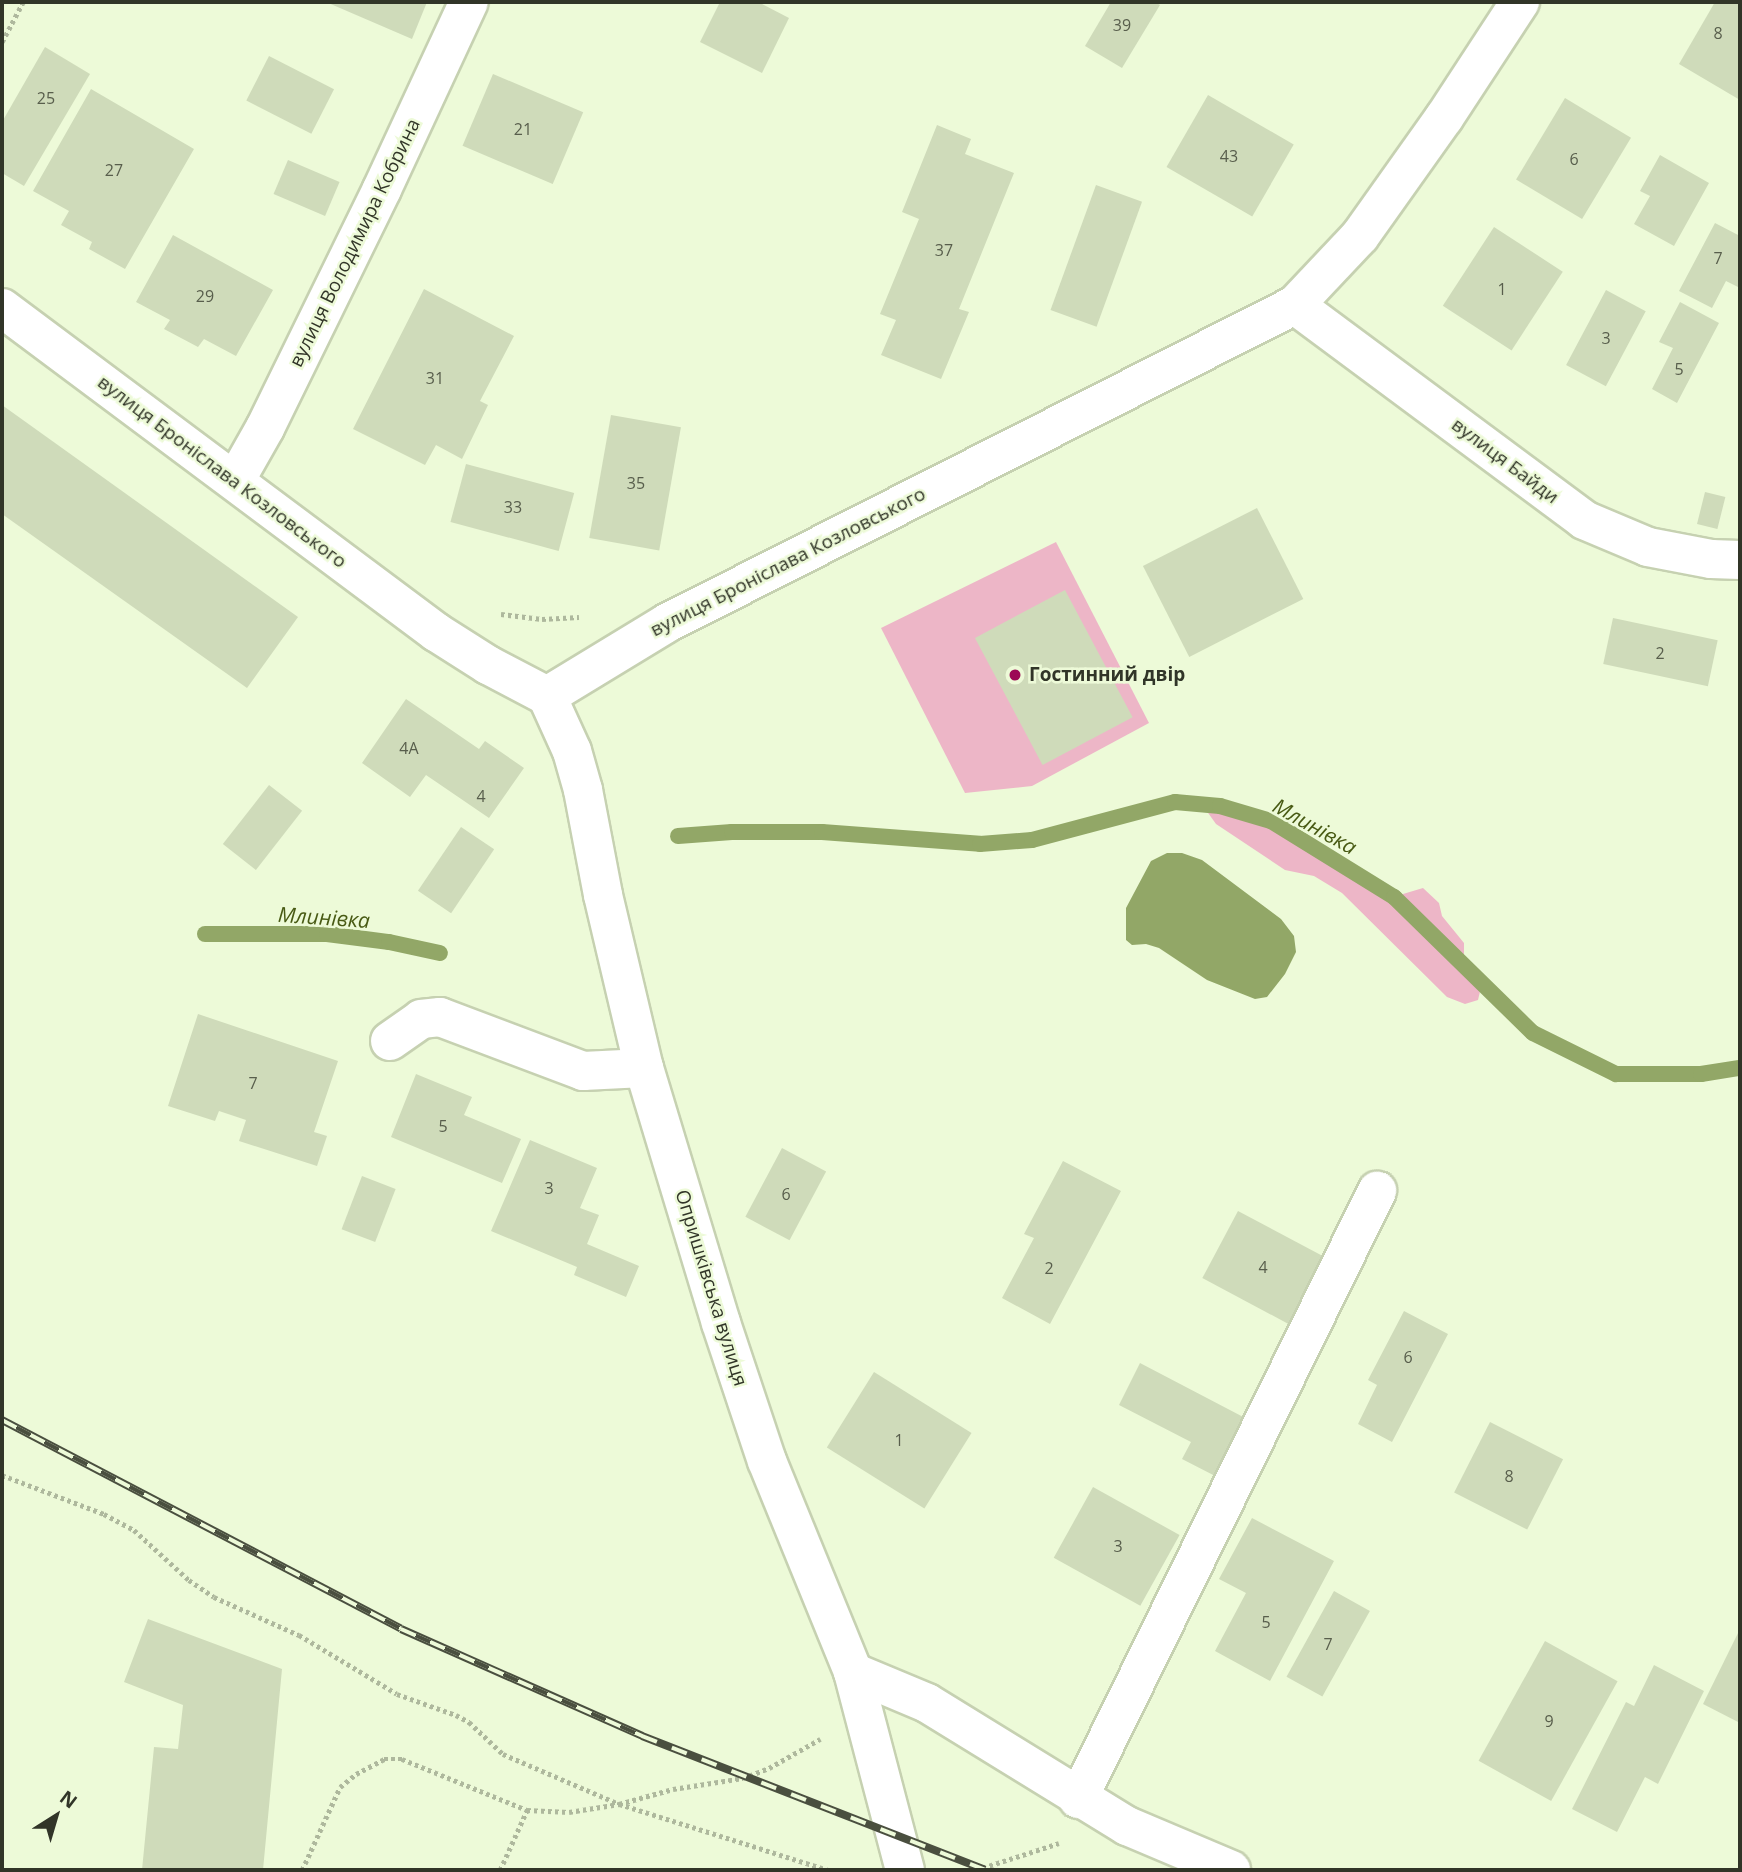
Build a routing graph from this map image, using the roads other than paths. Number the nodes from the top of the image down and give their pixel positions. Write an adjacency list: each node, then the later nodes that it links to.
1 (469, 2): 5 (street, вулиця Володимира Кобрина)
2 (1520, 2): 3 (street, вулиця Броніслава Козловського)
3 (1295, 305): 6 (street, вулиця Байди); 7 (street, вулиця Броніслава Козловського)
4 (2, 308): 5 (street, вулиця Броніслава Козловського)
5 (235, 481): 7 (street, вулиця Броніслава Козловського)
6 (1740, 560)
7 (547, 696): 9 (street, Опришківська вулиця)
8 (390, 1041): 9 (street)
9 (644, 1068): 11 (street, Опришківська вулиця)
10 (1377, 1191): 12 (street)
11 (853, 1672): 12 (street); 13 (street, Опришківська вулиця)
12 (1078, 1799): 14 (street)
13 (905, 1870)
14 (1231, 1870)

